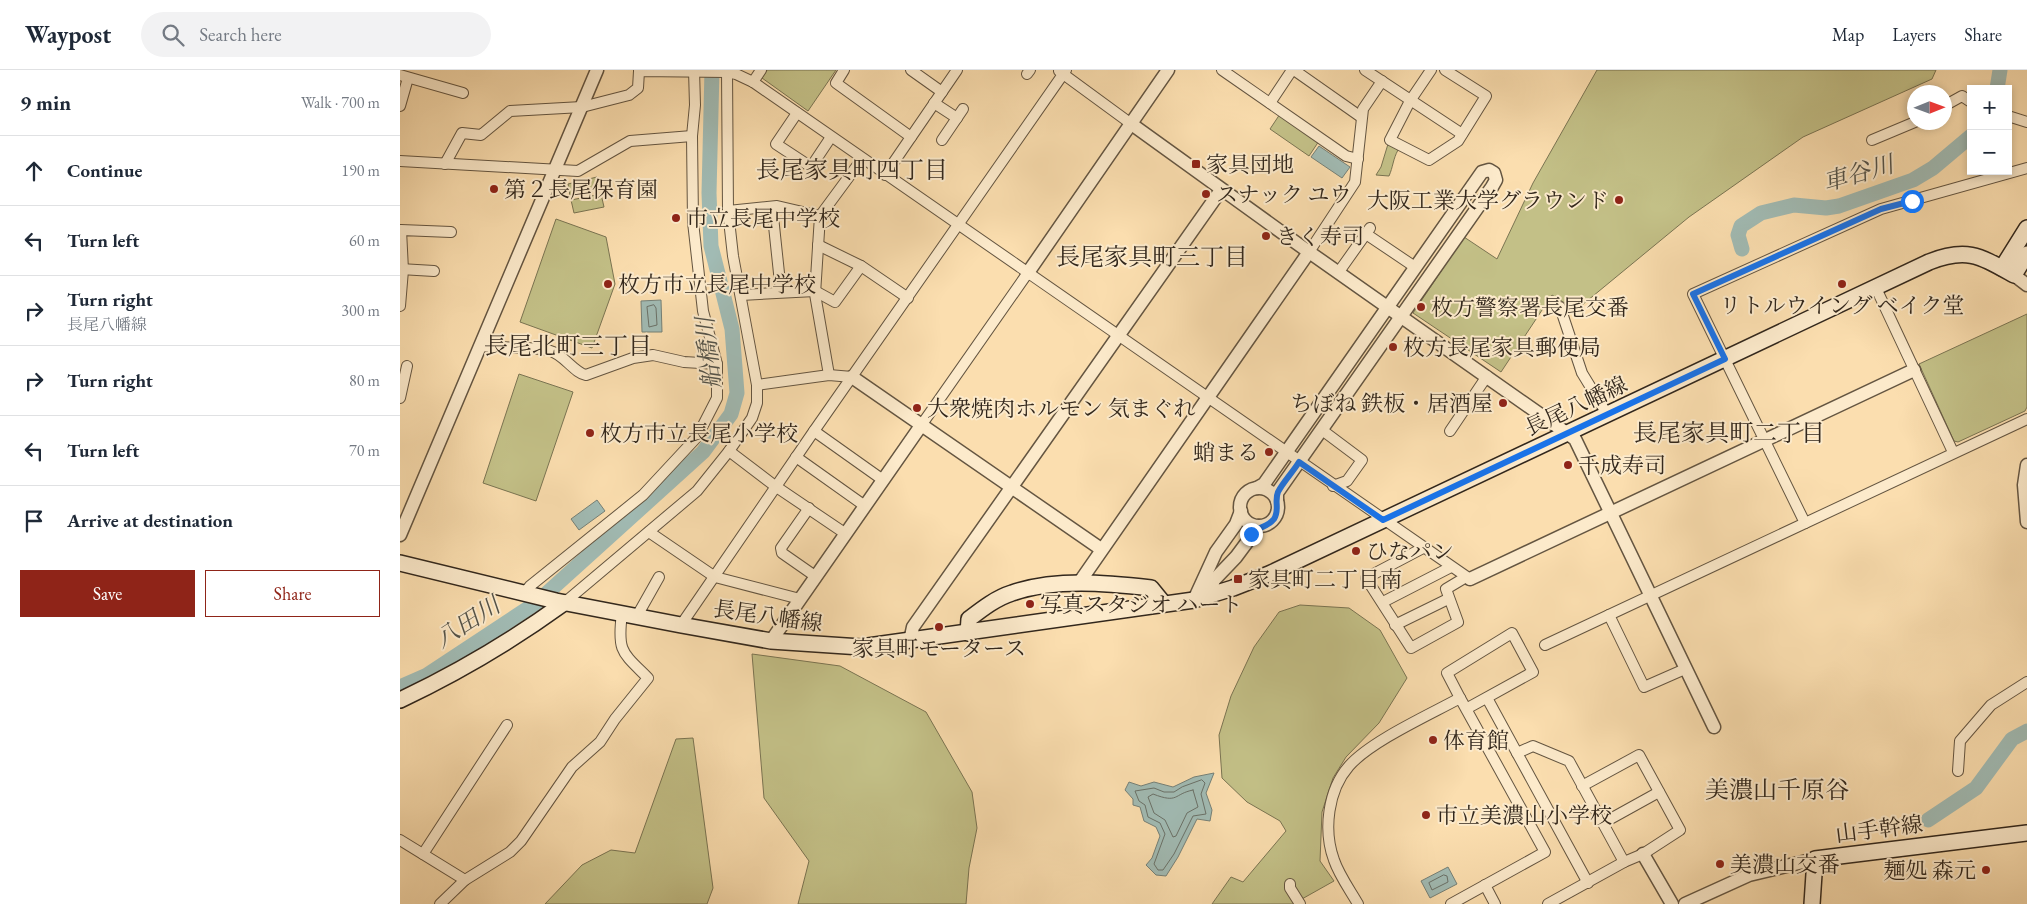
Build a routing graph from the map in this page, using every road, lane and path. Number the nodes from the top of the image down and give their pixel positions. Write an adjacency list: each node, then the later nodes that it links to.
1 (597, 70): 26 (street)
2 (694, 70): 13 (street); 26 (street); 36 (street)
3 (761, 70): 17 (street)
4 (844, 70): 38 (street)
5 (911, 70): 18 (street)
6 (957, 70): 18 (street)
7 (1168, 70): 33 (street)
8 (1222, 70): 24 (street)
9 (1293, 70): 24 (street); 29 (street)
10 (1365, 70): 16 (street)
11 (1431, 70): 21 (street)
12 (1446, 70): 35 (street)
13 (727, 71): 17 (street); 50 (street)
14 (1063, 71): 33 (street); 54 (street)
15 (404, 76): 19 (street); 25 (street)
16 (1382, 81): 21 (street); 29 (street)
17 (752, 82): 28 (street)
18 (942, 92): 23 (street)
19 (463, 93)
20 (1967, 99): 22 (street)
21 (1410, 101): 35 (street); 35 (street)
22 (1952, 102)
23 (934, 103): 31 (street); 38 (street)
24 (1270, 103): 41 (street)
25 (400, 106)
26 (582, 107): 44 (street); 46 (street)
27 (963, 109): 31 (street)
28 (796, 113): 37 (street); 37 (street)
29 (1361, 117): 41 (street)
30 (2012, 117): 32 (street)
31 (957, 118): 39 (street)
32 (2027, 122)
33 (1130, 123): 48 (street); 67 (street)
34 (1907, 126): 40 (street)
35 (1462, 134)
36 (692, 136): 46 (street); 82 (street)
37 (832, 137): 42 (street)
38 (911, 137): 47 (street)
39 (942, 140)
40 (1872, 140)
41 (1358, 158): 58 (street)
42 (862, 159): 47 (street); 52 (street)
43 (400, 161): 44 (street)
44 (445, 164): 46 (street)
45 (2027, 168): 81 (street)
46 (554, 170): 79 (street)
47 (885, 175): 54 (street)
48 (1221, 190): 58 (street); 78 (street)
49 (772, 207): 50 (street); 52 (street); 71 (street)
50 (728, 211): 72 (street)
51 (1455, 211): 53 (street); 53 (street); 60 (street)
52 (820, 216): 57 (street)
53 (1468, 221): 63 (street)
54 (957, 226): 67 (street); 73 (street)
55 (2027, 228): 65 (main road)
56 (451, 232): 62 (street)
57 (818, 245): 61 (street); 70 (street)
58 (1309, 252): 66 (street); 91 (street)
59 (2027, 254): 65 (main road)
60 (1418, 263): 63 (street); 66 (street); 75 (street)
61 (861, 266): 70 (street); 73 (street)
62 (402, 269): 64 (street); 74 (street)
63 (1435, 269): 77 (street)
64 (434, 271)
65 (2008, 271): 68 (street); 69 (main road, 長尾八幡線)
66 (1338, 273): 75 (street)
67 (1027, 274): 78 (street); 96 (street)
68 (2027, 285)
69 (1876, 288): 81 (main road, 長尾八幡線); 85 (street)
70 (816, 291): 71 (street); 86 (street)
71 (781, 292): 72 (street)
72 (740, 295): 89 (street)
73 (908, 298): 88 (street)
74 (400, 306)
75 (1388, 307): 77 (street); 80 (street)
76 (1560, 307): 93 (street)
77 (1401, 316): 84 (street); 87 (street)
78 (1117, 337): 91 (street); 112 (street)
79 (482, 346): 82 (street); 124 (street)
80 (1353, 356): 84 (street); 92 (street)
81 (1725, 359): 93 (main road, 長尾八幡線); 101 (street)
82 (717, 364): 134 (street)
83 (407, 366): 90 (street)
84 (1367, 366): 94 (street)
85 (1914, 370): 101 (street); 103 (street)
86 (829, 375): 88 (street); 89 (street)
87 (1487, 376): 99 (street); 100 (street)
88 (852, 377): 96 (street); 98 (street)
89 (757, 385): 102 (street)
90 (400, 398)
91 (1207, 399): 104 (street); 126 (street)
92 (1319, 405): 94 (street); 104 (street)
93 (1607, 414): 100 (main road, 長尾八幡線)
94 (1332, 415): 97 (street)
95 (2027, 419): 103 (street)
96 (920, 427): 108 (street); 112 (street)
97 (1322, 430): 106 (street); 110 (street)
98 (814, 431): 105 (street); 108 (street)
99 (1450, 431)
100 (1568, 433): 117 (street); 118 (main road, 長尾八幡線)
101 (1764, 441): 117 (street); 120 (street)
102 (729, 451): 109 (street); 122 (street)
103 (1953, 452): 120 (street)
104 (1286, 453): 106 (street); 111 (street)
105 (796, 457): 109 (street); 114 (street)
106 (1299, 462): 110 (street); 113 (street)
107 (2027, 465): 119 (street)
108 (883, 480): 114 (street)
109 (775, 486): 115 (street); 131 (street)
110 (1333, 486): 118 (street)
111 (1257, 488): 113 (street); 116 (street)
112 (1011, 489): 126 (street); 149 (street)
113 (1277, 501): 121 (street)
114 (865, 506): 123 (street)
115 (809, 508): 123 (street); 129 (street)
116 (1240, 512): 121 (street); 138 (street)
117 (1610, 514): 132 (street); 136 (street)
118 (1383, 520): 125 (street); 135 (main road, 長尾八幡線)
119 (2027, 522)
120 (1805, 523): 136 (street)
121 (1258, 526): 135 (street)
122 (649, 532): 131 (street); 140 (street)
123 (846, 534): 129 (street)
124 (400, 535)
125 (1423, 548): 128 (street); 141 (street)
126 (1101, 549): 133 (street)
127 (400, 563): 134 (main road, 長尾八幡線)
128 (1452, 567): 132 (street); 141 (street)
129 (815, 576): 137 (street)
130 (659, 577): 143 (street)
131 (715, 577): 137 (street); 145 (street)
132 (1468, 578): 139 (street)
133 (1079, 584): 142 (main road); 147 (main road)
134 (526, 593): 140 (main road, 長尾八幡線)
135 (1209, 596): 138 (main road, 長尾八幡線)
136 (1649, 596): 144 (street); 153 (street)
137 (800, 599): 148 (street)
138 (1194, 600): 142 (main road, 長尾八幡線)
139 (1448, 600): 146 (street); 151 (street)
140 (560, 602): 143 (main road, 長尾八幡線); 157 (main road)
141 (1383, 602): 146 (street)
142 (1164, 604): 147 (main road, 長尾八幡線)
143 (630, 615): 145 (main road, 長尾八幡線); 172 (street)
144 (1609, 615): 150 (street); 153 (street)
145 (682, 625): 148 (main road, 長尾八幡線)
146 (1395, 625): 151 (street)
147 (968, 633): 149 (main road, 長尾八幡線)
148 (771, 640): 149 (main road, 長尾八幡線)
149 (910, 640)
150 (1545, 645)
151 (1411, 648): 152 (street)
152 (1415, 658)
153 (1685, 669): 160 (street)
154 (2027, 682): 162 (street)
155 (1460, 698): 156 (street); 158 (street); 178 (street)
156 (1487, 698): 158 (street); 161 (street)
157 (400, 700)
158 (1466, 709): 175 (street)
159 (507, 725): 168 (street)
160 (1714, 728)
161 (1518, 753): 163 (street); 173 (street)
162 (1958, 771)
163 (1582, 786): 164 (street); 165 (street)
164 (1659, 792): 165 (street); 169 (street)
165 (1603, 823): 171 (street)
166 (2027, 833): 170 (main road, 山手幹線)
167 (400, 840): 168 (street)
168 (423, 854): 172 (street)
169 (1643, 854): 171 (street); 182 (street)
170 (1815, 859): 183 (street, 山手幹線); 184 (main road)
171 (1624, 862): 173 (street)
172 (465, 880): 176 (street)
173 (1588, 883): 181 (street)
174 (1290, 884): 177 (street)
175 (1485, 885): 179 (street); 180 (street)
176 (440, 904)
177 (1300, 904)
178 (1358, 904)
179 (1451, 904)
180 (1495, 904)
181 (1548, 904)
182 (1672, 904)
183 (1685, 904)
184 (1812, 904)

